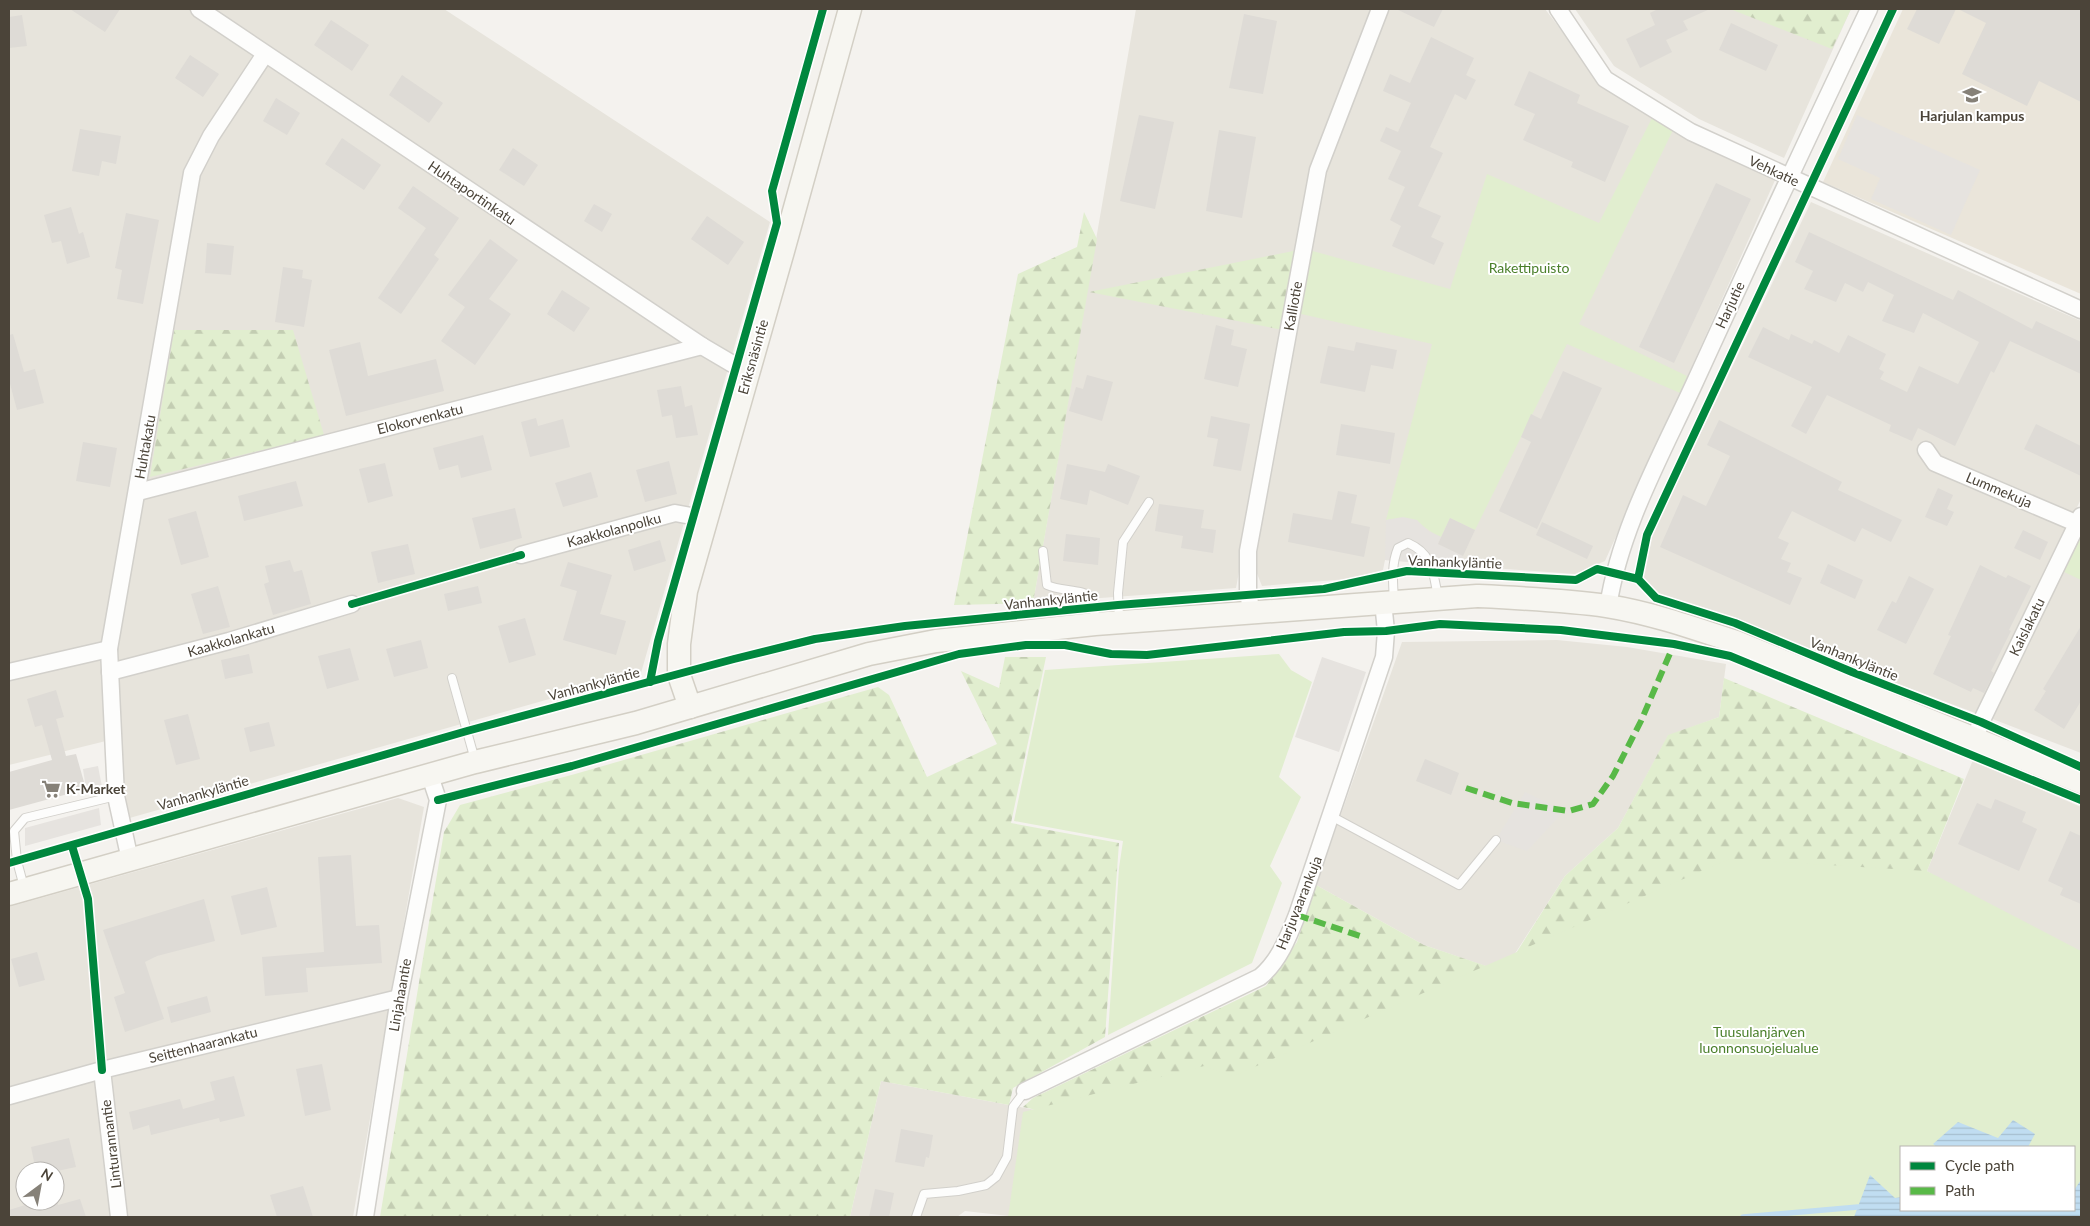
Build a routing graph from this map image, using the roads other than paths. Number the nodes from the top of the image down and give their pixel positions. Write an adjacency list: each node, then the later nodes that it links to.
1 (200, 9): 6 (street, Huhtaportinkatu)
2 (850, 9): 10 (street, Eriksnäsintie)
3 (1380, 9): 22 (street, Kalliotie)
4 (1558, 9): 7 (street, Vehkatie)
5 (1869, 9): 7 (street, Harjutie)
6 (265, 54): 9 (street, Huhtaportinkatu); 12 (street, Huhtakatu)
7 (1788, 178): 8 (street, Vehkatie); 21 (street, Harjutie)
8 (2081, 310)
9 (702, 346): 10 (street, Huhtaportinkatu); 12 (street, Elokorvenkatu)
10 (749, 370): 14 (street, Eriksnäsintie)
11 (1926, 450): 15 (street, Lummekuja)
12 (138, 492): 25 (street, Huhtakatu)
13 (1149, 502): 23 (lane)
14 (707, 519): 17 (street, Kaakkolanpolku); 29 (street, Eriksnäsintie)
15 (2079, 520): 30 (street, Kaislakatu)
16 (1043, 551): 24 (lane)
17 (521, 555)
18 (1439, 599): 19 (street, Vanhankyläntie); 19 (lane); 21 (street, Vanhankyläntie)
19 (1389, 602): 22 (street, Vanhankyläntie); 35 (street, Harjuvaarankuja)
20 (352, 604): 27 (street, Kaakkolankatu)
21 (1608, 606): 30 (street, Vanhankyläntie)
22 (1252, 612): 23 (street, Vanhankyläntie)
23 (1119, 622): 24 (street, Vanhankyläntie)
24 (1095, 624): 29 (street, Vanhankyläntie)
25 (108, 649): 26 (street); 27 (street, Huhtakatu)
26 (9, 672)
27 (110, 672): 34 (street, Huhtakatu)
28 (452, 678): 31 (lane)
29 (690, 707): 31 (street, Vanhankyläntie)
30 (1976, 738): 33 (street, Vanhankyläntie)
31 (475, 762): 32 (street, Vanhankyläntie)
32 (430, 776): 37 (street, Vanhankyläntie); 39 (street, Linjahaantie)
33 (2081, 782)
34 (116, 796): 37 (street, Huhtakatu); 38 (lane)
35 (1331, 816): 36 (lane); 41 (street, Harjuvaarankuja)
36 (1496, 840)
37 (130, 860): 38 (street, Vanhankyläntie)
38 (16, 892)
39 (399, 998): 40 (street, Seittenhaarankatu); 44 (street, Linjahaantie)
40 (102, 1070): 42 (street, Seittenhaarankatu); 43 (street, Linturannantie)
41 (1025, 1091): 45 (lane)
42 (9, 1096)
43 (119, 1217)
44 (365, 1217)
45 (916, 1217)

